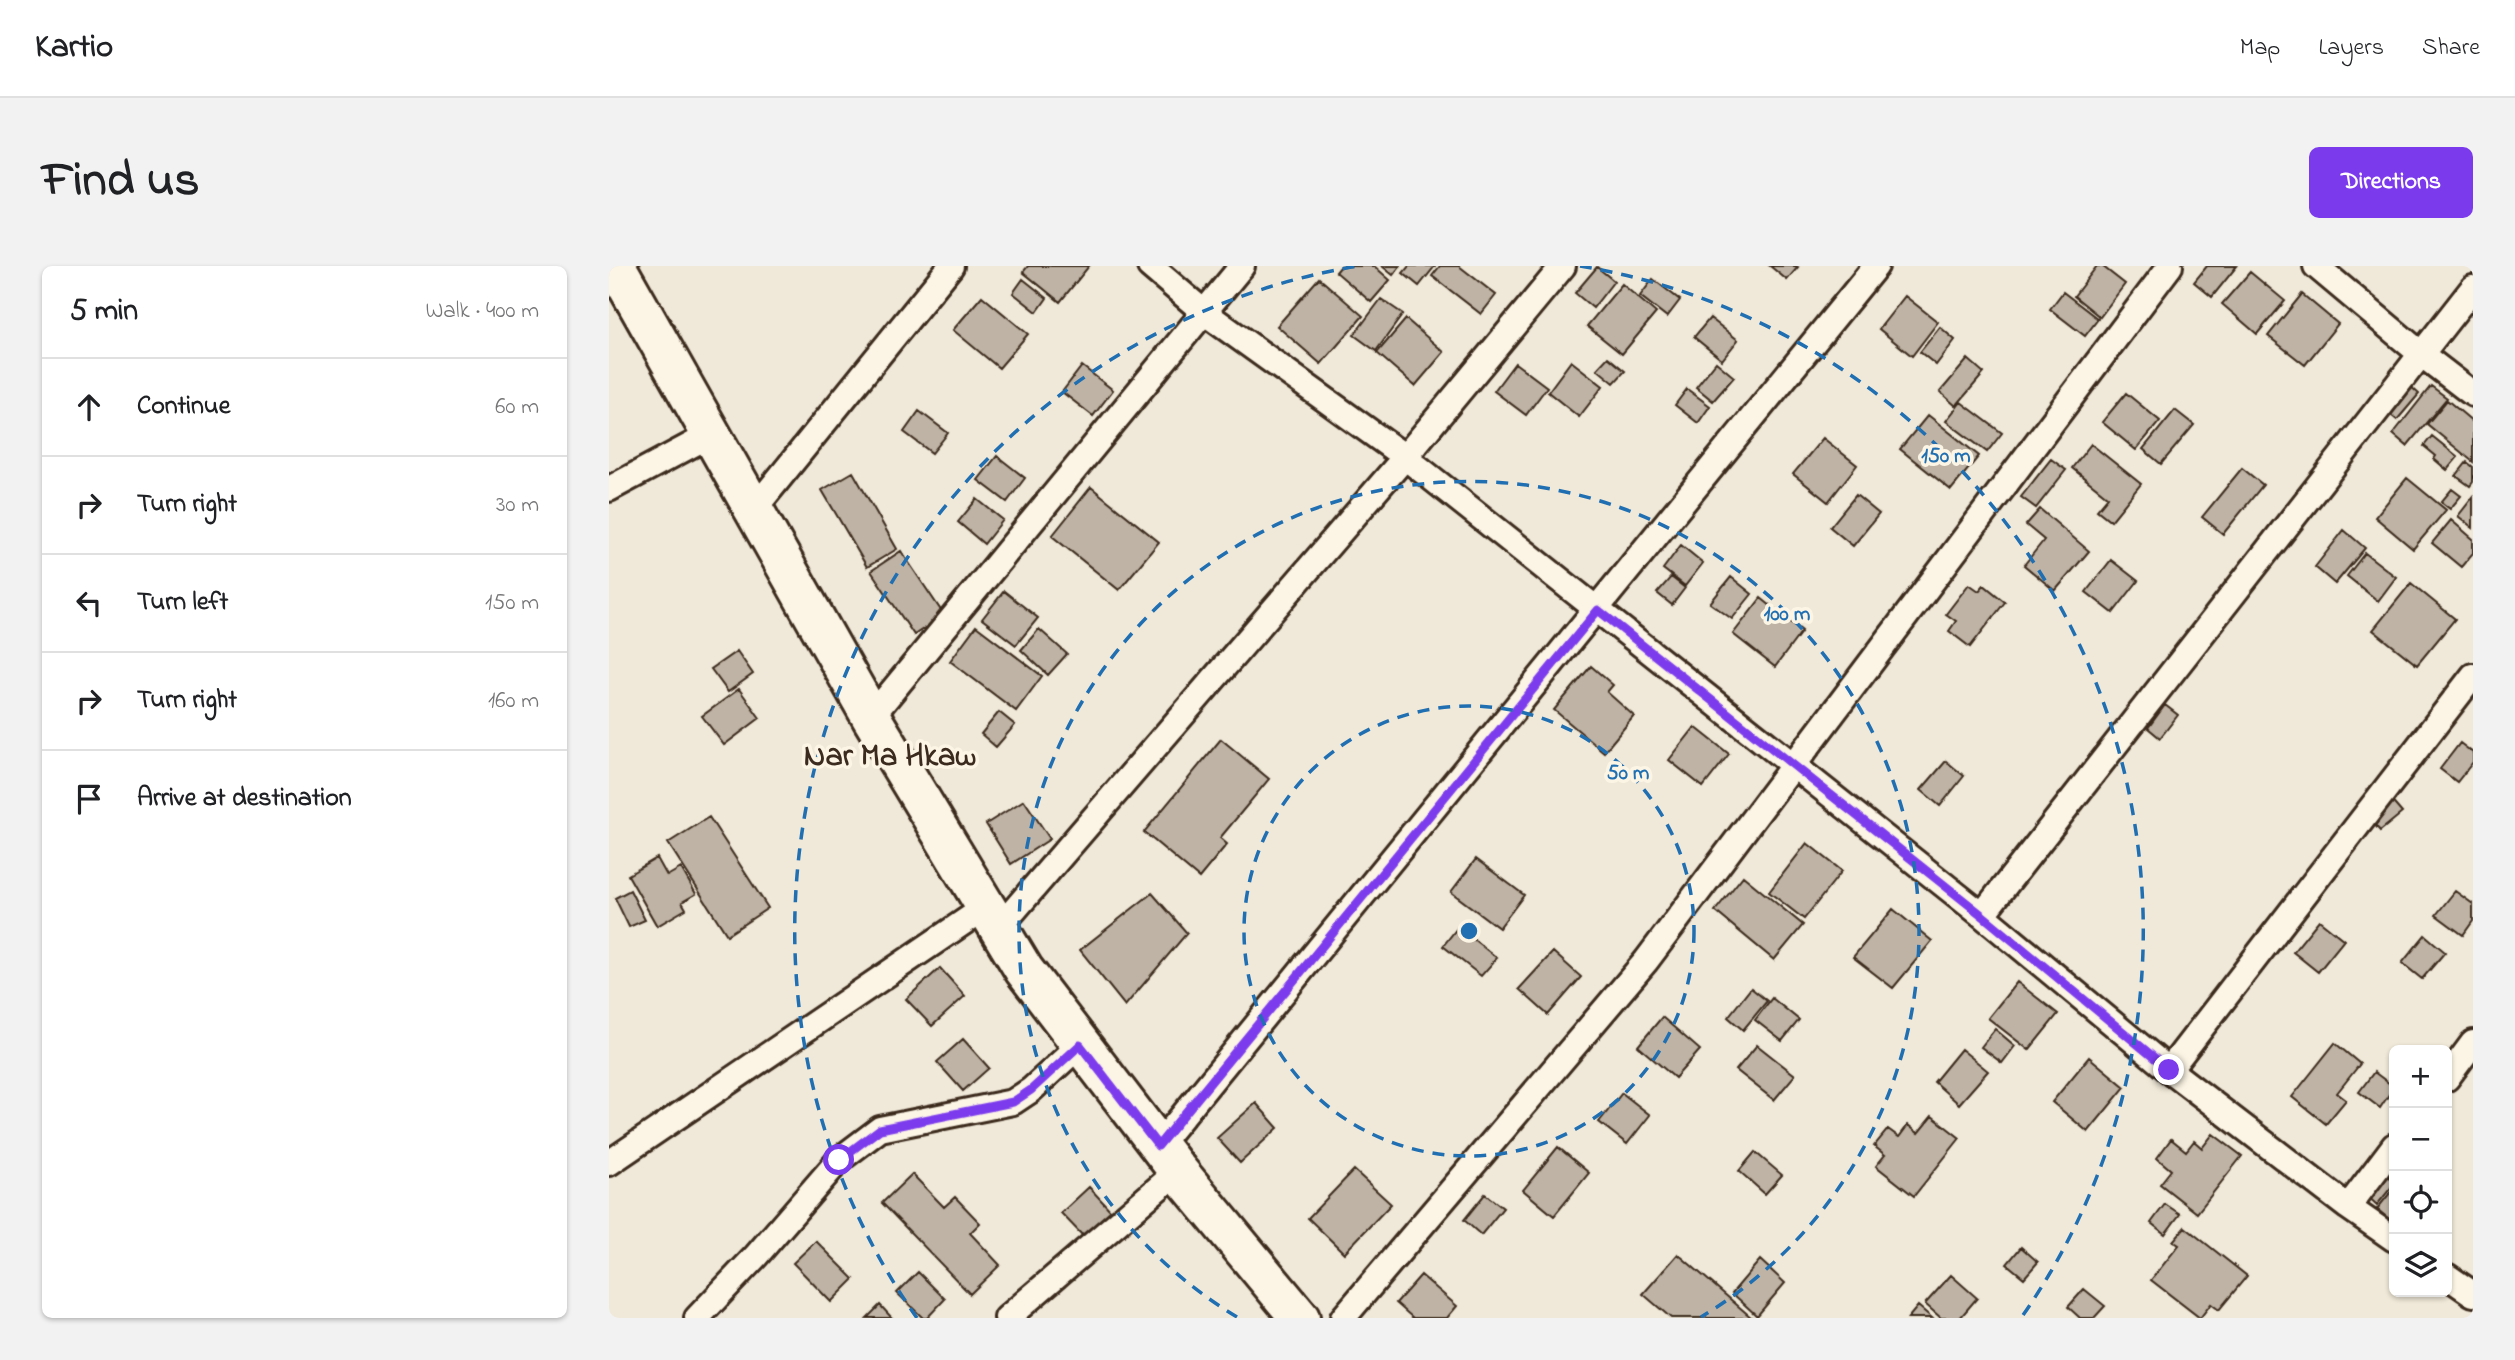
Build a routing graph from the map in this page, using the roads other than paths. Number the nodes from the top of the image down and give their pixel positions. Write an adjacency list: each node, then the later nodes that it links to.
1 (616, 266): 13 (main road)
2 (951, 266): 16 (street)
3 (1150, 266): 10 (street)
4 (1242, 266): 10 (street)
5 (1563, 266): 14 (street)
6 (1876, 266): 17 (street)
7 (2170, 266): 20 (street)
8 (2316, 266): 11 (street)
9 (2473, 288): 11 (street)
10 (1205, 313): 14 (street); 19 (street)
11 (2421, 354): 12 (street); 21 (street)
12 (2473, 394)
13 (712, 434): 15 (street); 16 (main road)
14 (1405, 457): 17 (street); 22 (street)
15 (609, 488)
16 (755, 508): 19 (main road)
17 (1598, 610): 20 (street); 28 (street)
18 (2473, 676): 25 (street)
19 (871, 717): 22 (main road)
20 (1793, 766): 21 (street); 37 (street)
21 (1982, 915): 25 (street)
22 (992, 917): 24 (main road); 29 (street)
23 (2473, 1044): 26 (street)
24 (1080, 1045): 28 (main road); 34 (street)
25 (2169, 1070): 30 (street)
26 (2452, 1071)
27 (2389, 1153): 30 (street)
28 (1168, 1159): 35 (street); 36 (main road)
29 (609, 1163)
30 (2348, 1207): 31 (street)
31 (2389, 1236)
32 (2452, 1279): 33 (street)
33 (2473, 1294)
34 (697, 1318)
35 (1007, 1318)
36 (1300, 1318)
37 (1343, 1318)

